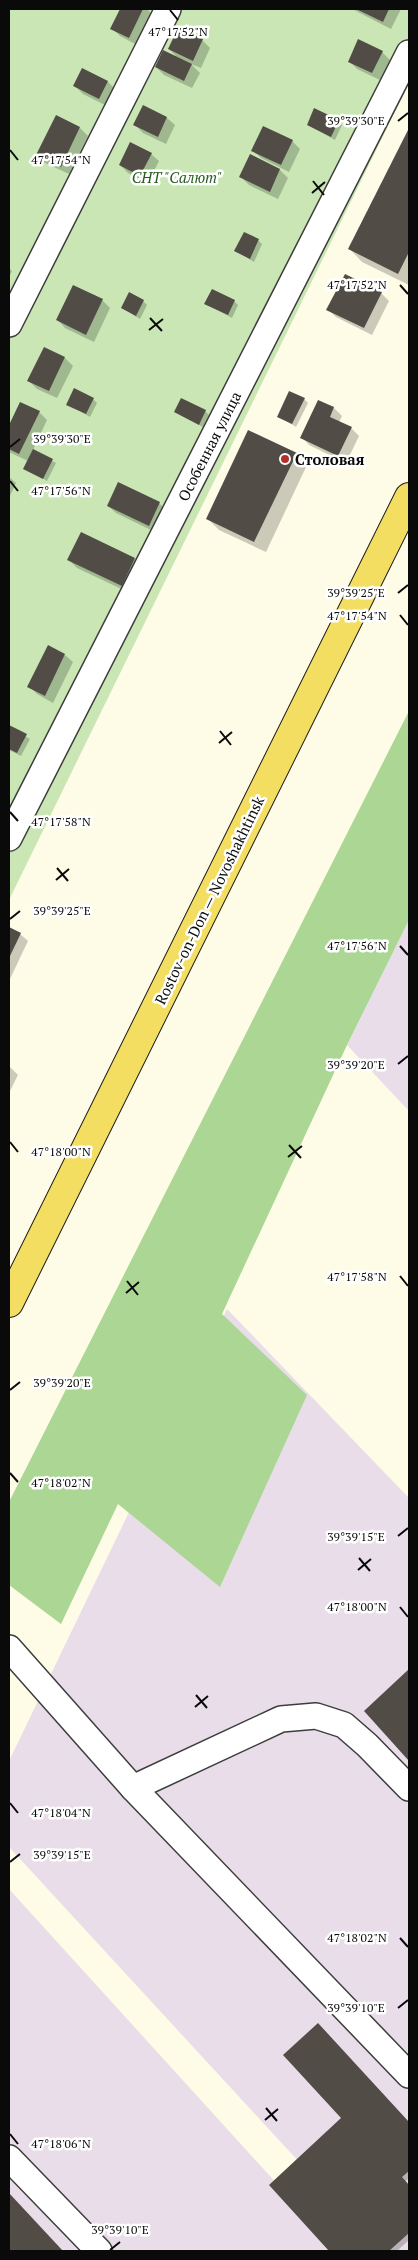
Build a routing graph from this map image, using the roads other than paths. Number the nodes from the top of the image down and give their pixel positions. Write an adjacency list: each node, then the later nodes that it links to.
1 (168, 9): 3 (street)
2 (409, 54): 5 (street, Особенная улица)
3 (9, 324)
4 (409, 497): 6 (main road, Rostov-on-Don — Novoshakhtinsk)
5 (9, 838)
6 (9, 1303)
7 (9, 1648): 8 (street)
8 (133, 1788): 9 (street); 10 (street)
9 (409, 1788)
10 (409, 2076)
11 (9, 2158): 12 (street)
12 (98, 2251)

